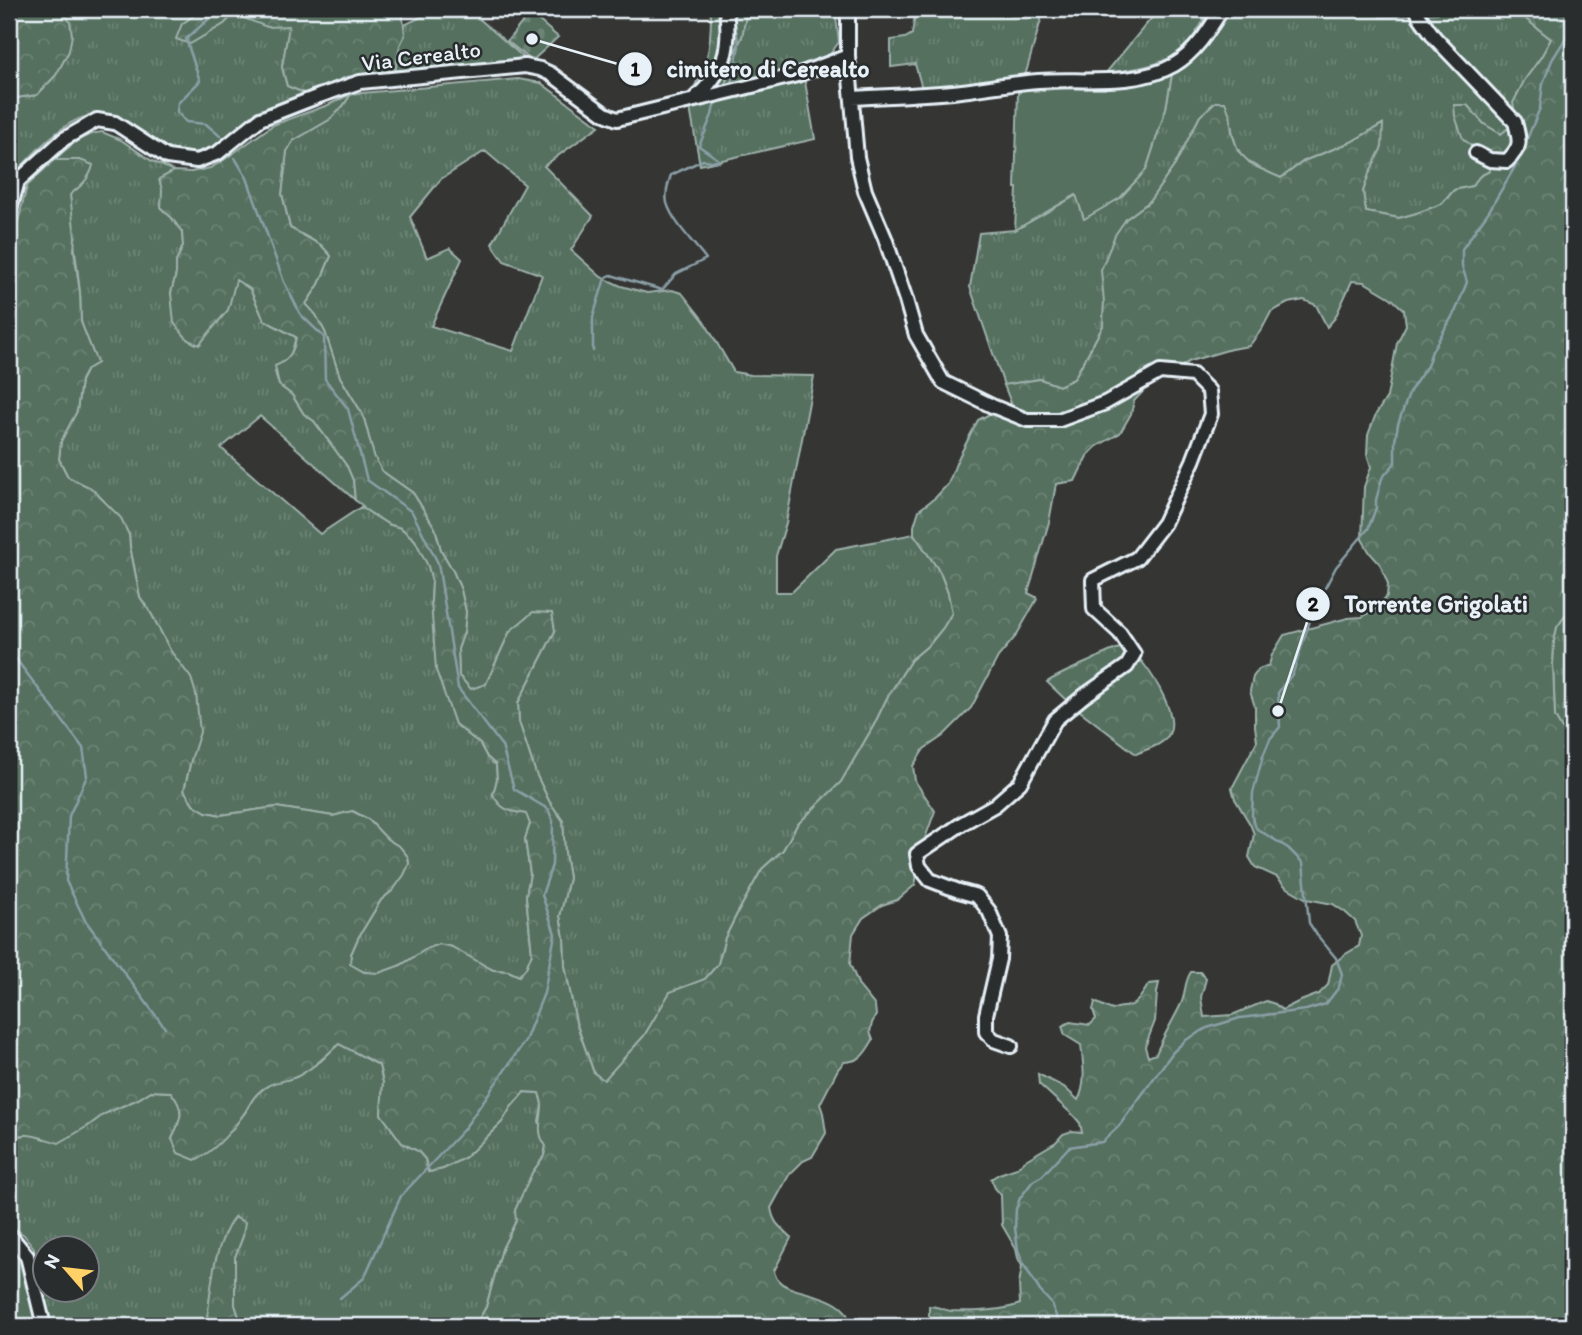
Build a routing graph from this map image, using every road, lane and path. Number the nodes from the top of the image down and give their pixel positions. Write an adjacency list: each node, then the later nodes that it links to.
1 (726, 9): 7 (street)
2 (846, 9): 5 (street)
3 (1222, 9): 6 (street)
4 (1417, 9): 8 (street)
5 (848, 56): 6 (street); 7 (street, Via Cerealto)
6 (852, 98): 10 (street)
7 (691, 101): 9 (street, Via Cerealto)
8 (1476, 153)
9 (9, 213)
10 (1011, 1046)
11 (9, 1234): 12 (street)
12 (44, 1326)

